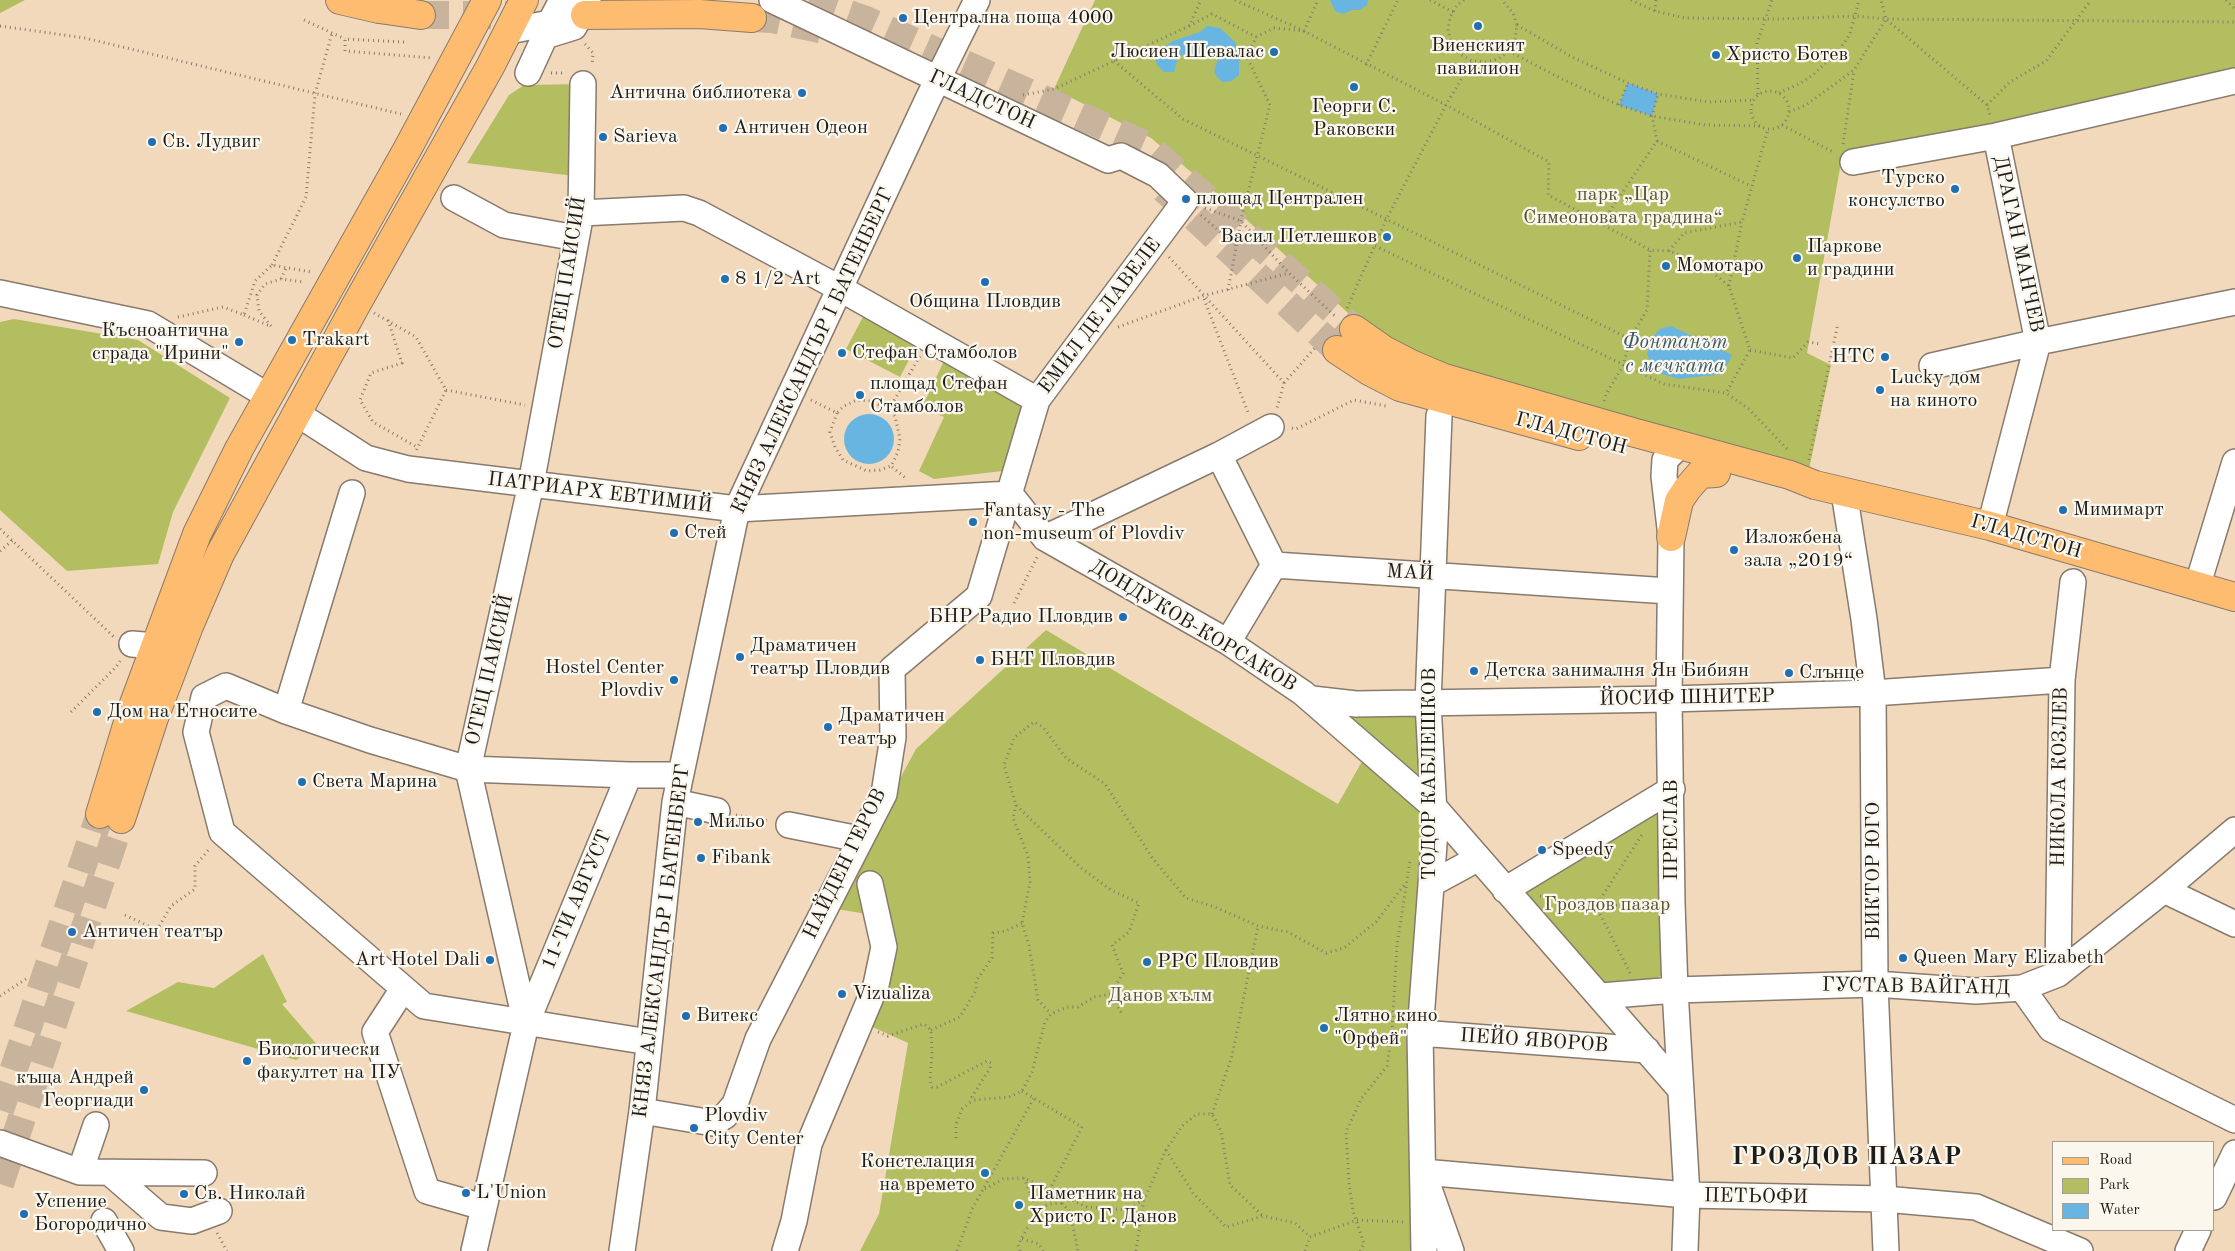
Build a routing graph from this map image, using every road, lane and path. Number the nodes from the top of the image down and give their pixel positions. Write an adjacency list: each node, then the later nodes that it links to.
1 (340, 0): 25 (main road)
2 (487, 0): 119 (main road)
3 (524, 0): 36 (main road)
4 (562, 0): 36 (street)
5 (772, 0): 51 (street, ГЛАДСТОН)
6 (977, 0): 51 (street, КНЯЗ АЛЕКСАНДЪР I БАТЕНБЕРГ)
7 (1202, 0): 34 (path)
8 (1237, 0): 37 (path)
9 (1318, 0): 37 (path)
10 (1398, 0): 48 (path)
11 (1430, 0): 24 (path)
12 (1464, 0): 24 (path)
13 (1502, 0): 35 (path)
14 (1631, 0): 23 (path)
15 (1656, 0): 23 (path)
16 (1772, 0): 31 (path)
17 (1859, 0): 26 (path)
18 (1881, 0): 28 (path)
19 (2091, 0): 29 (path)
20 (2226, 0): 22 (path)
21 (586, 8): 27 (main road); 50 (street)
22 (2235, 8)
23 (1655, 11): 31 (path)
24 (1453, 12): 47 (path)
25 (421, 14)
26 (1855, 16): 28 (path); 31 (path); 55 (path)
27 (752, 18)
28 (1886, 19): 29 (path); 49 (path); 63 (path)
29 (2078, 19): 32 (path); 63 (path)
30 (304, 20): 38 (path)
31 (1767, 20): 58 (path)
32 (2235, 22)
33 (0, 26): 56 (path)
34 (1189, 26): 39 (path); 46 (path)
35 (1517, 26): 43 (path); 53 (path)
36 (509, 31): 100 (main road)
37 (1304, 31): 39 (path); 48 (path)
38 (332, 33): 40 (path); 56 (path)
39 (1256, 37): 72 (path)
40 (345, 39): 41 (path); 45 (path)
41 (404, 42)
42 (583, 42): 44 (path)
43 (1509, 51): 47 (path); 62 (path)
44 (592, 53)
45 (433, 58)
46 (1114, 61): 60 (path); 72 (path)
47 (1472, 61): 61 (path)
48 (1366, 65): 61 (path)
49 (1854, 70): 64 (path); 73 (path)
50 (528, 73)
51 (938, 79): 60 (street, ГЛАДСТОН); 95 (street, КНЯЗ АЛЕКСАНДЪР I БАТЕНБЕРГ)
52 (2235, 81): 70 (street)
53 (1628, 83): 57 (path); 62 (path)
54 (583, 84): 77 (street, ОТЕЦ ПАИСИЙ)
55 (1780, 93): 58 (path); 64 (path)
56 (315, 94): 65 (path); 88 (path)
57 (1658, 94): 59 (path); 66 (path)
58 (1758, 95): 59 (path)
59 (1754, 100): 68 (path)
60 (987, 102): 76 (street, ГЛАДСТОН)
61 (1446, 105): 78 (path); 81 (path)
62 (1619, 105): 66 (path)
63 (1988, 105): 70 (path)
64 (1789, 112): 67 (path)
65 (401, 114)
66 (1652, 116): 68 (path); 71 (path)
67 (1782, 125): 69 (path); 73 (path)
68 (1761, 126): 69 (path)
69 (1768, 129): 74 (path)
70 (1996, 136): 73 (street); 109 (street, ДРАГАН МАНЧЕВ)
71 (1657, 141): 74 (path); 81 (path)
72 (1257, 156): 78 (path); 79 (path)
73 (1847, 160)
74 (1751, 186): 80 (path)
75 (454, 198): 82 (street)
76 (1185, 201): 79 (path); 83 (street, ЕМИЛ ДЕ ЛАВЕЛЕ); 84 (path)
77 (581, 213): 82 (street, ОТЕЦ ПАИСИЙ); 95 (street)
78 (1386, 220): 85 (path); 107 (path)
79 (1241, 221): 84 (path); 91 (path)
80 (1742, 222): 87 (path); 94 (path)
81 (1601, 224): 86 (path)
82 (576, 238): 122 (street, ОТЕЦ ПАИСИЙ)
83 (1156, 242): 98 (path); 106 (street, ЕМИЛ ДЕ ЛАВЕЛЕ)
84 (1236, 246): 96 (path)
85 (1375, 246): 103 (path); 113 (path)
86 (1650, 250): 87 (path); 107 (path)
87 (1669, 251): 94 (path)
88 (272, 266): 89 (path); 101 (path)
89 (286, 268): 90 (path); 92 (path)
90 (311, 272)
91 (1289, 274): 96 (path); 103 (path)
92 (281, 278): 93 (path); 101 (path)
93 (305, 282)
94 (1729, 286): 112 (path)
95 (841, 290): 108 (street); 116 (street, КНЯЗ АЛЕКСАНДЪР I БАТЕНБЕРГ)
96 (1228, 290): 98 (path)
97 (0, 293): 105 (street)
98 (1203, 296): 106 (path); 127 (path); 127 (path)
99 (2235, 302): 109 (street)
100 (356, 305): 102 (path); 124 (main road)
101 (244, 315): 105 (path)
102 (388, 320): 115 (path); 131 (path)
103 (1346, 320): 129 (main road, ГЛАДСТОН)
104 (1838, 323): 136 (path)
105 (148, 324): 119 (street)
106 (1082, 339): 120 (street, ЕМИЛ ДЕ ЛАВЕЛЕ)
107 (1630, 339): 113 (path)
108 (930, 340): 120 (street); 123 (path)
109 (2038, 342): 114 (street); 142 (street, ДРАГАН МАНЧЕВ)
110 (1821, 344): 112 (path)
111 (1337, 350): 129 (main road, ГЛАДСТОН)
112 (1750, 350): 117 (path)
113 (1624, 366): 117 (path); 118 (path)
114 (1932, 366)
115 (446, 390): 122 (path); 131 (path)
116 (793, 391): 125 (path); 141 (street, КНЯЗ АЛЕКСАНДЪР I БАТЕНБЕРГ)
117 (1726, 393): 128 (path)
118 (1606, 394)
119 (268, 396): 156 (main road)
120 (1037, 400): 139 (street, ЕМИЛ ДЕ ЛАВЕЛЕ)
121 (1392, 407): 127 (path)
122 (545, 408): 135 (street, ОТЕЦ ПАИСИЙ)
123 (890, 409): 125 (path); 133 (path)
124 (296, 413): 131 (street, ПАТРИАРХ ЕВТИМИЙ); 156 (main road)
125 (837, 413): 133 (path)
126 (1439, 416): 149 (street, ТОДОР КАБЛЕШКОВ)
127 (1264, 431): 130 (street)
128 (1789, 451)
129 (1672, 453): 134 (main road, ГЛАДСТОН); 136 (main road, ГЛАДСТОН); 144 (street, ПРЕСЛАВ)
130 (1218, 455): 145 (street); 148 (street)
131 (413, 458): 135 (street, ПАТРИАРХ ЕВТИМИЙ)
132 (2235, 462): 151 (street)
133 (892, 466): 140 (path)
134 (1716, 473): 136 (main road, ГЛАДСТОН); 144 (main road)
135 (531, 484): 141 (street, ПАТРИАРХ ЕВТИМИЙ); 164 (street, ОТЕЦ ПАИСИЙ)
136 (1815, 485): 137 (main road, ГЛАДСТОН)
137 (1844, 492): 142 (main road, ГЛАДСТОН); 158 (street, ВИКТОР ЮГО)
138 (352, 493): 162 (street)
139 (1010, 494): 140 (street, ПАТРИАРХ ЕВТИМИЙ); 145 (street, ДОНДУКОВ-КОРСАКОВ); 176 (street, НАЙДЕН ГЕРОВ)
140 (931, 498): 141 (street, ПАТРИАРХ ЕВТИМИЙ)
141 (737, 510): 165 (street, КНЯЗ АЛЕКСАНДЪР I БАТЕНБЕРГ)
142 (1990, 526): 151 (main road, ГЛАДСТОН)
143 (0, 529): 146 (path)
144 (1671, 537): 152 (street, ПРЕСЛАВ)
145 (1045, 538): 154 (path); 155 (street, ДОНДУКОВ-КОРСАКОВ)
146 (12, 540): 147 (path); 156 (path)
147 (0, 552)
148 (1274, 565): 149 (street, МАЙ); 155 (street)
149 (1432, 574): 152 (street, МАЙ); 161 (street, ТОДОР КАБЛЕШКОВ)
150 (2073, 582): 157 (street, НИКОЛА КОЗЛЕВ)
151 (2196, 587): 153 (main road, ГЛАДСТОН)
152 (1670, 590): 160 (street, ПРЕСЛАВ)
153 (2235, 597)
154 (1014, 603)
155 (1228, 642): 159 (street, ДОНДУКОВ-КОРСАКОВ)
156 (132, 647): 163 (path)
157 (2062, 680): 158 (street, ЙОСИФ ШНИТЕР); 190 (street, НИКОЛА КОЗЛЕВ)
158 (1873, 693): 160 (street, ЙОСИФ ШНИТЕР); 192 (street, ВИКТОР ЮГО)
159 (1312, 699): 161 (street, ЙОСИФ ШНИТЕР); 170 (street, ДОНДУКОВ-КОРСАКОВ)
160 (1669, 699): 161 (street, ЙОСИФ ШНИТЕР); 167 (street, ПРЕСЛАВ)
161 (1428, 703): 170 (street, ТОДОР КАБЛЕШКОВ)
162 (286, 711): 164 (street); 175 (street)
163 (71, 712)
164 (468, 769): 166 (street); 203 (street, ОТЕЦ ПАИСИЙ)
165 (679, 775): 166 (street); 168 (street, КНЯЗ АЛЕКСАНДЪР I БАТЕНБЕРГ)
166 (629, 776): 203 (street, 11-ТИ АВГУСТ)
167 (1672, 789): 182 (street); 184 (street, ПРЕСЛАВ)
168 (675, 802): 171 (street); 206 (street, КНЯЗ АЛЕКСАНДЪР I БАТЕНБЕРГ)
169 (1016, 805): 187 (path); 189 (path); 197 (path)
170 (1433, 806): 178 (street, ДОНДУКОВ-КОРСАКОВ); 181 (street, ТОДОР КАБЛЕШКОВ)
171 (717, 811): 172 (path)
172 (789, 825): 176 (street)
173 (1645, 830): 185 (path)
174 (2235, 830): 183 (street)
175 (222, 832): 186 (path); 194 (street)
176 (859, 839): 212 (street, НАЙДЕН ГЕРОВ)
177 (1410, 858): 180 (path)
178 (1477, 859): 181 (street); 182 (street, ДОНДУКОВ-КОРСАКОВ)
179 (870, 884): 200 (street)
180 (1405, 884): 189 (path); 237 (path)
181 (1431, 884): 205 (street, ТОДОР КАБЛЕШКОВ)
182 (1505, 890): 185 (path); 199 (street, ДОНДУКОВ-КОРСАКОВ)
183 (2164, 890): 188 (street); 190 (street)
184 (1672, 903): 185 (path); 195 (street, ПРЕСЛАВ)
185 (1596, 906): 196 (path)
186 (125, 915)
187 (1022, 923): 201 (path); 204 (path)
188 (2235, 924)
189 (1258, 926): 213 (path)
190 (2058, 974): 193 (street)
191 (26, 979): 198 (path)
192 (1875, 984): 193 (street, ГУСТАВ ВАЙГАНД); 195 (street, ГУСТАВ ВАЙГАНД); 230 (street, ВИКТОР ЮГО)
193 (2022, 988): 214 (street, ГУСТАВ ВАЙГАНД)
194 (403, 989): 203 (street); 232 (street)
195 (1674, 990): 196 (street, ГУСТАВ ВАЙГАНД); 208 (street, ПРЕСЛАВ)
196 (1640, 992): 199 (street, ГУСТАВ ВАЙГАНД)
197 (1111, 994): 201 (path); 202 (path)
198 (0, 996)
199 (1601, 996): 207 (street, ДОНДУКОВ-КОРСАКОВ)
200 (863, 1013): 204 (path); 245 (street)
201 (1051, 1014): 209 (path)
202 (1123, 1016)
203 (526, 1024): 206 (street); 232 (street, ОТЕЦ ПАИСИЙ)
204 (931, 1030): 211 (path)
205 (1420, 1033): 207 (street, ПЕЙО ЯВОРОВ); 222 (street, ТОДОР КАБЛЕШКОВ)
206 (649, 1042): 212 (street, КНЯЗ АЛЕКСАНДЪР I БАТЕНБЕРГ)
207 (1647, 1050): 208 (street, ДОНДУКОВ-КОРСАКОВ)
208 (1681, 1090): 228 (street, ПРЕСЛАВ)
209 (1022, 1091): 210 (path); 211 (path)
210 (1034, 1098): 225 (path); 226 (path)
211 (973, 1100): 216 (path)
212 (642, 1111): 244 (street, КНЯЗ АЛЕКСАНДЪР I БАТЕНБЕРГ)
213 (1212, 1114): 218 (path); 235 (path)
214 (2235, 1120)
215 (96, 1125): 220 (street)
216 (956, 1138)
217 (0, 1143): 220 (street)
218 (1166, 1150): 229 (path); 235 (path)
219 (2235, 1154): 227 (street)
220 (80, 1172): 221 (street)
221 (110, 1172): 223 (street); 234 (street)
222 (1424, 1172): 228 (street, ПЕТЬОФИ); 238 (street, ТОДОР КАБЛЕШКОВ); 254 (street)
223 (204, 1173)
224 (1024, 1178): 225 (path); 226 (path); 233 (path)
225 (985, 1189): 246 (path)
226 (1050, 1189): 229 (path); 231 (path)
227 (2215, 1195)
228 (1687, 1196): 230 (street, ПЕТЬОФИ); 255 (street, ПРЕСЛАВ)
229 (1144, 1198): 250 (path)
230 (1884, 1199): 256 (street, ВИКТОР ЮГО); 257 (street, ПЕТЬОФИ)
231 (1063, 1203): 233 (path); 249 (path)
232 (483, 1207): 243 (street, ОТЕЦ ПАИСИЙ)
233 (1037, 1210): 241 (path)
234 (219, 1211)
235 (1263, 1216): 240 (path)
236 (104, 1220): 242 (street)
237 (1357, 1220): 238 (path); 240 (path); 252 (path)
238 (1424, 1223): 253 (street, ТОДОР КАБЛЕШКОВ)
239 (2198, 1231): 258 (street)
240 (1310, 1238): 251 (path)
241 (1022, 1239): 247 (path); 248 (path)
242 (120, 1251)
243 (474, 1251)
244 (622, 1251)
245 (785, 1251)
246 (957, 1251)
247 (1020, 1251)
248 (1042, 1251)
249 (1078, 1251)
250 (1136, 1251)
251 (1305, 1251)
252 (1360, 1251)
253 (1424, 1251)
254 (1451, 1251)
255 (1685, 1251)
256 (1886, 1251)
257 (2080, 1251)
258 (2188, 1251)

